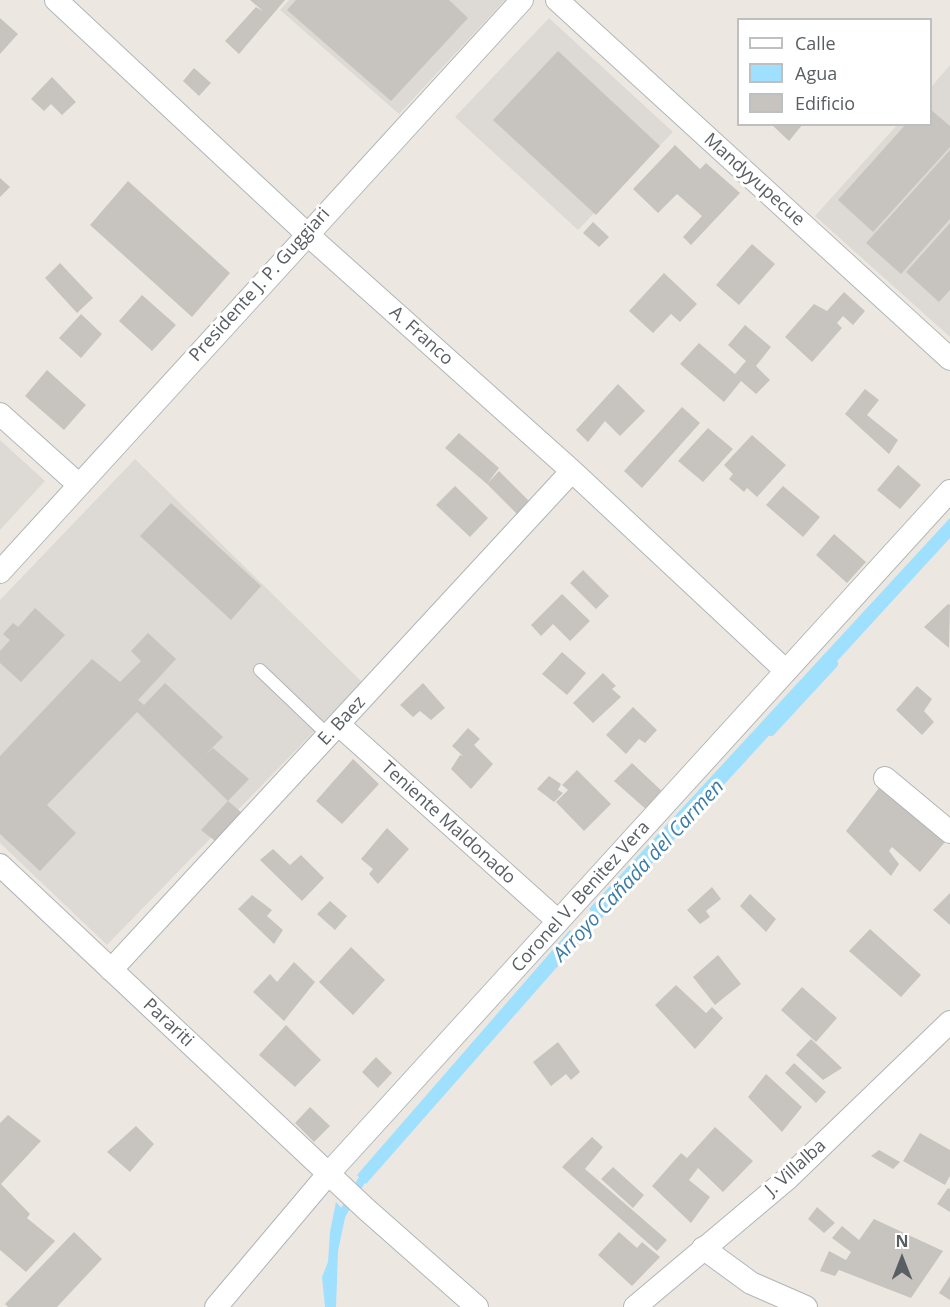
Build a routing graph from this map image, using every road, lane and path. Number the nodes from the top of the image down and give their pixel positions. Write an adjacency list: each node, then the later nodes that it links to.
1 (56, 0): 4 (street, A. Franco)
2 (522, 0): 4 (street, Presidente J. P. Guggiari)
3 (557, 0): 5 (street, Mandyyupecue)
4 (307, 234): 7 (street, A. Franco); 8 (street, Presidente J. P. Guggiari)
5 (950, 359)
6 (0, 414): 8 (street)
7 (572, 471): 12 (street, A. Franco); 13 (street, E. Baez)
8 (78, 484): 10 (street, Presidente J. P. Guggiari)
9 (950, 491): 12 (street, Coronel V. Benitez Vera)
10 (0, 572)
11 (260, 670): 13 (lane)
12 (786, 671): 17 (street, Coronel V. Benitez Vera)
13 (333, 729): 17 (street, Teniente Maldonado); 18 (street, E. Baez)
14 (885, 778): 15 (street)
15 (950, 832)
16 (0, 865): 18 (street, Parariti)
17 (558, 921): 20 (street, Coronel V. Benitez Vera)
18 (111, 970): 20 (street, Parariti)
19 (950, 1022): 21 (street, J. Villalba)
20 (333, 1177): 22 (street, Coronel V. Benitez Vera); 23 (street, Parariti)
21 (703, 1248): 24 (street, J. Villalba); 25 (street)
22 (216, 1307)
23 (477, 1307)
24 (635, 1307)
25 (806, 1307)

